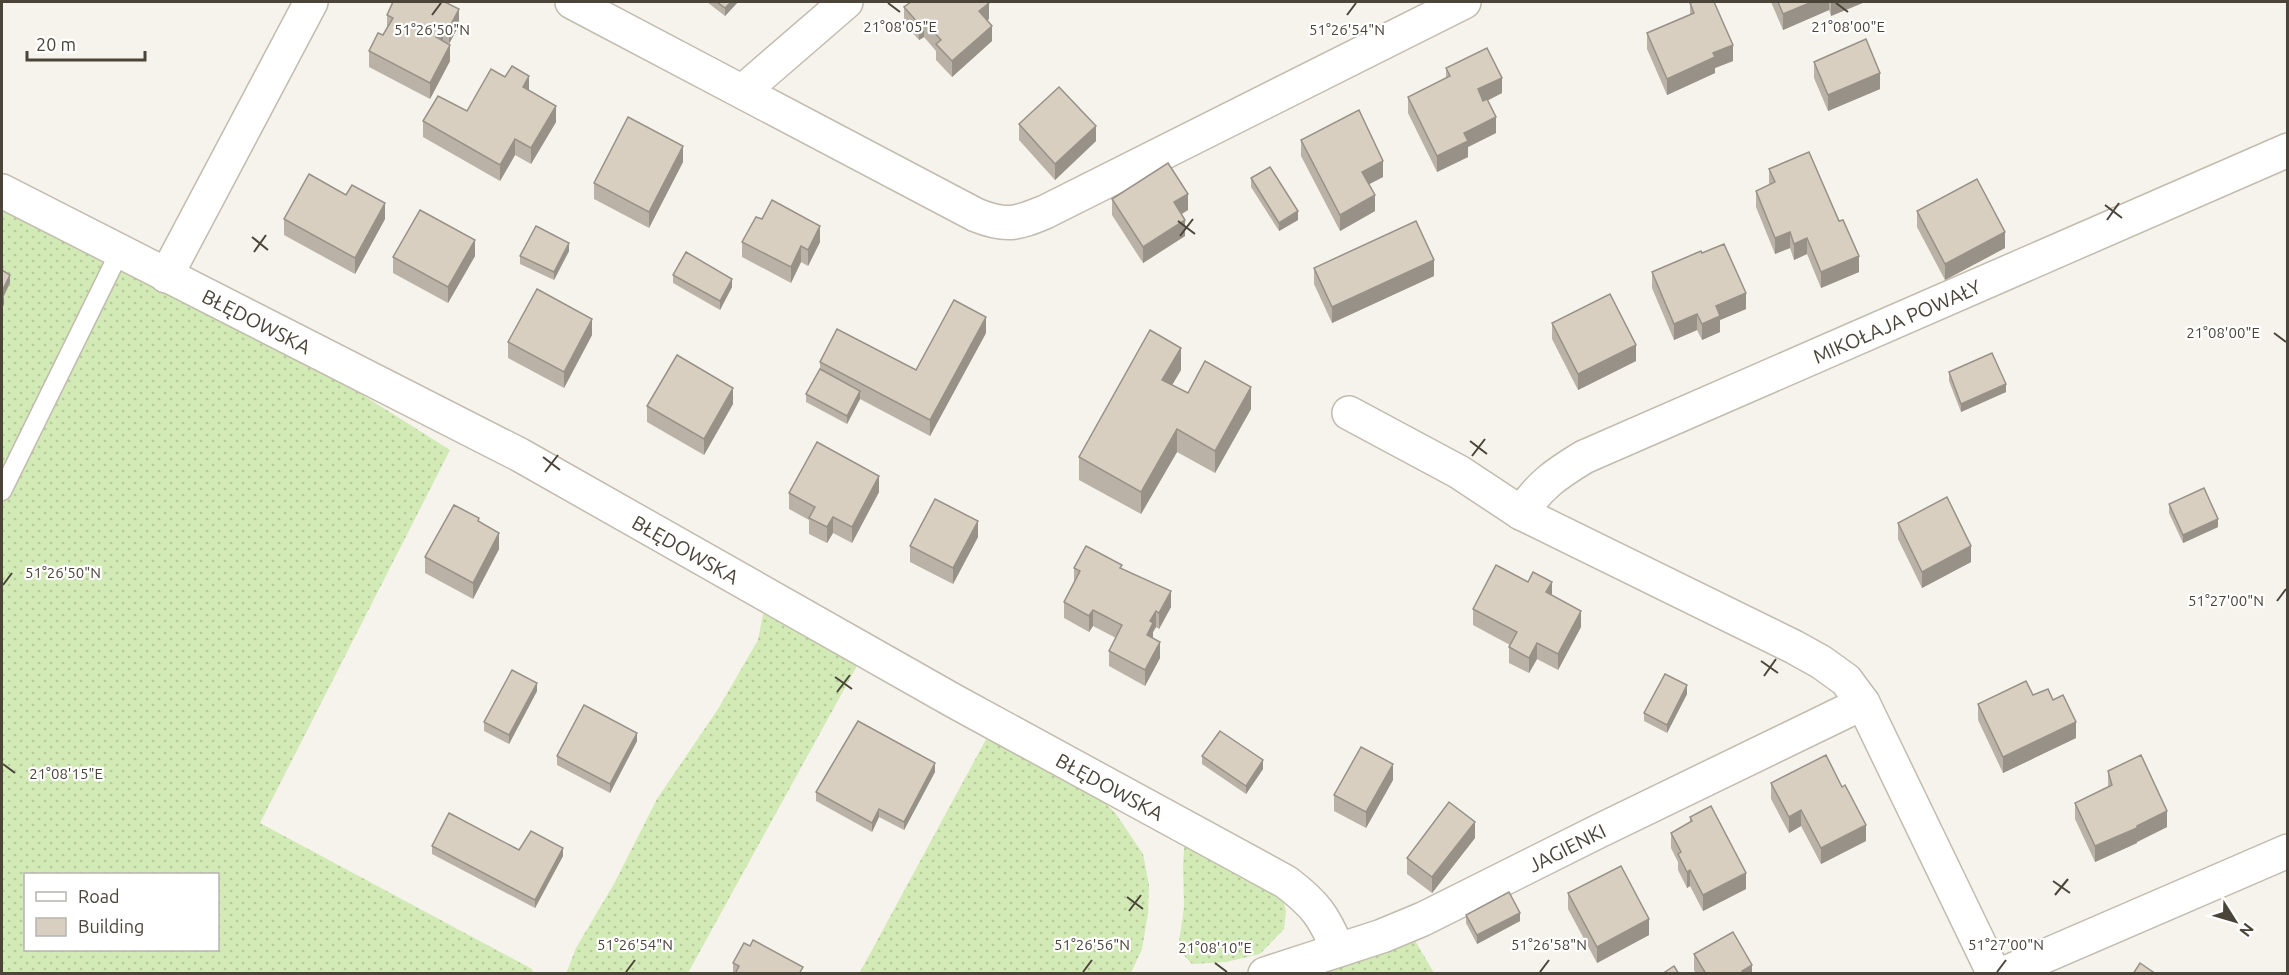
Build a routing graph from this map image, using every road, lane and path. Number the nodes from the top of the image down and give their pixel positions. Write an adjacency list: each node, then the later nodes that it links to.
1 (311, 2): 9 (street)
2 (572, 2): 5 (street)
3 (846, 2): 5 (street)
4 (1464, 2): 5 (street)
5 (743, 91)
6 (2288, 150): 12 (street, MIKOŁAJA POWAŁY)
7 (2, 190): 8 (street, BŁĘDOWSKA)
8 (120, 251): 9 (street, BŁĘDOWSKA); 11 (lane)
9 (166, 276): 15 (street, BŁĘDOWSKA)
10 (1349, 413): 12 (street)
11 (2, 491)
12 (1521, 513): 13 (street)
13 (1863, 703): 15 (street, JAGIENKI); 17 (street)
14 (2288, 851): 18 (street)
15 (1338, 950): 16 (street, JAGIENKI)
16 (1265, 974)
17 (1994, 974)
18 (2003, 974)

